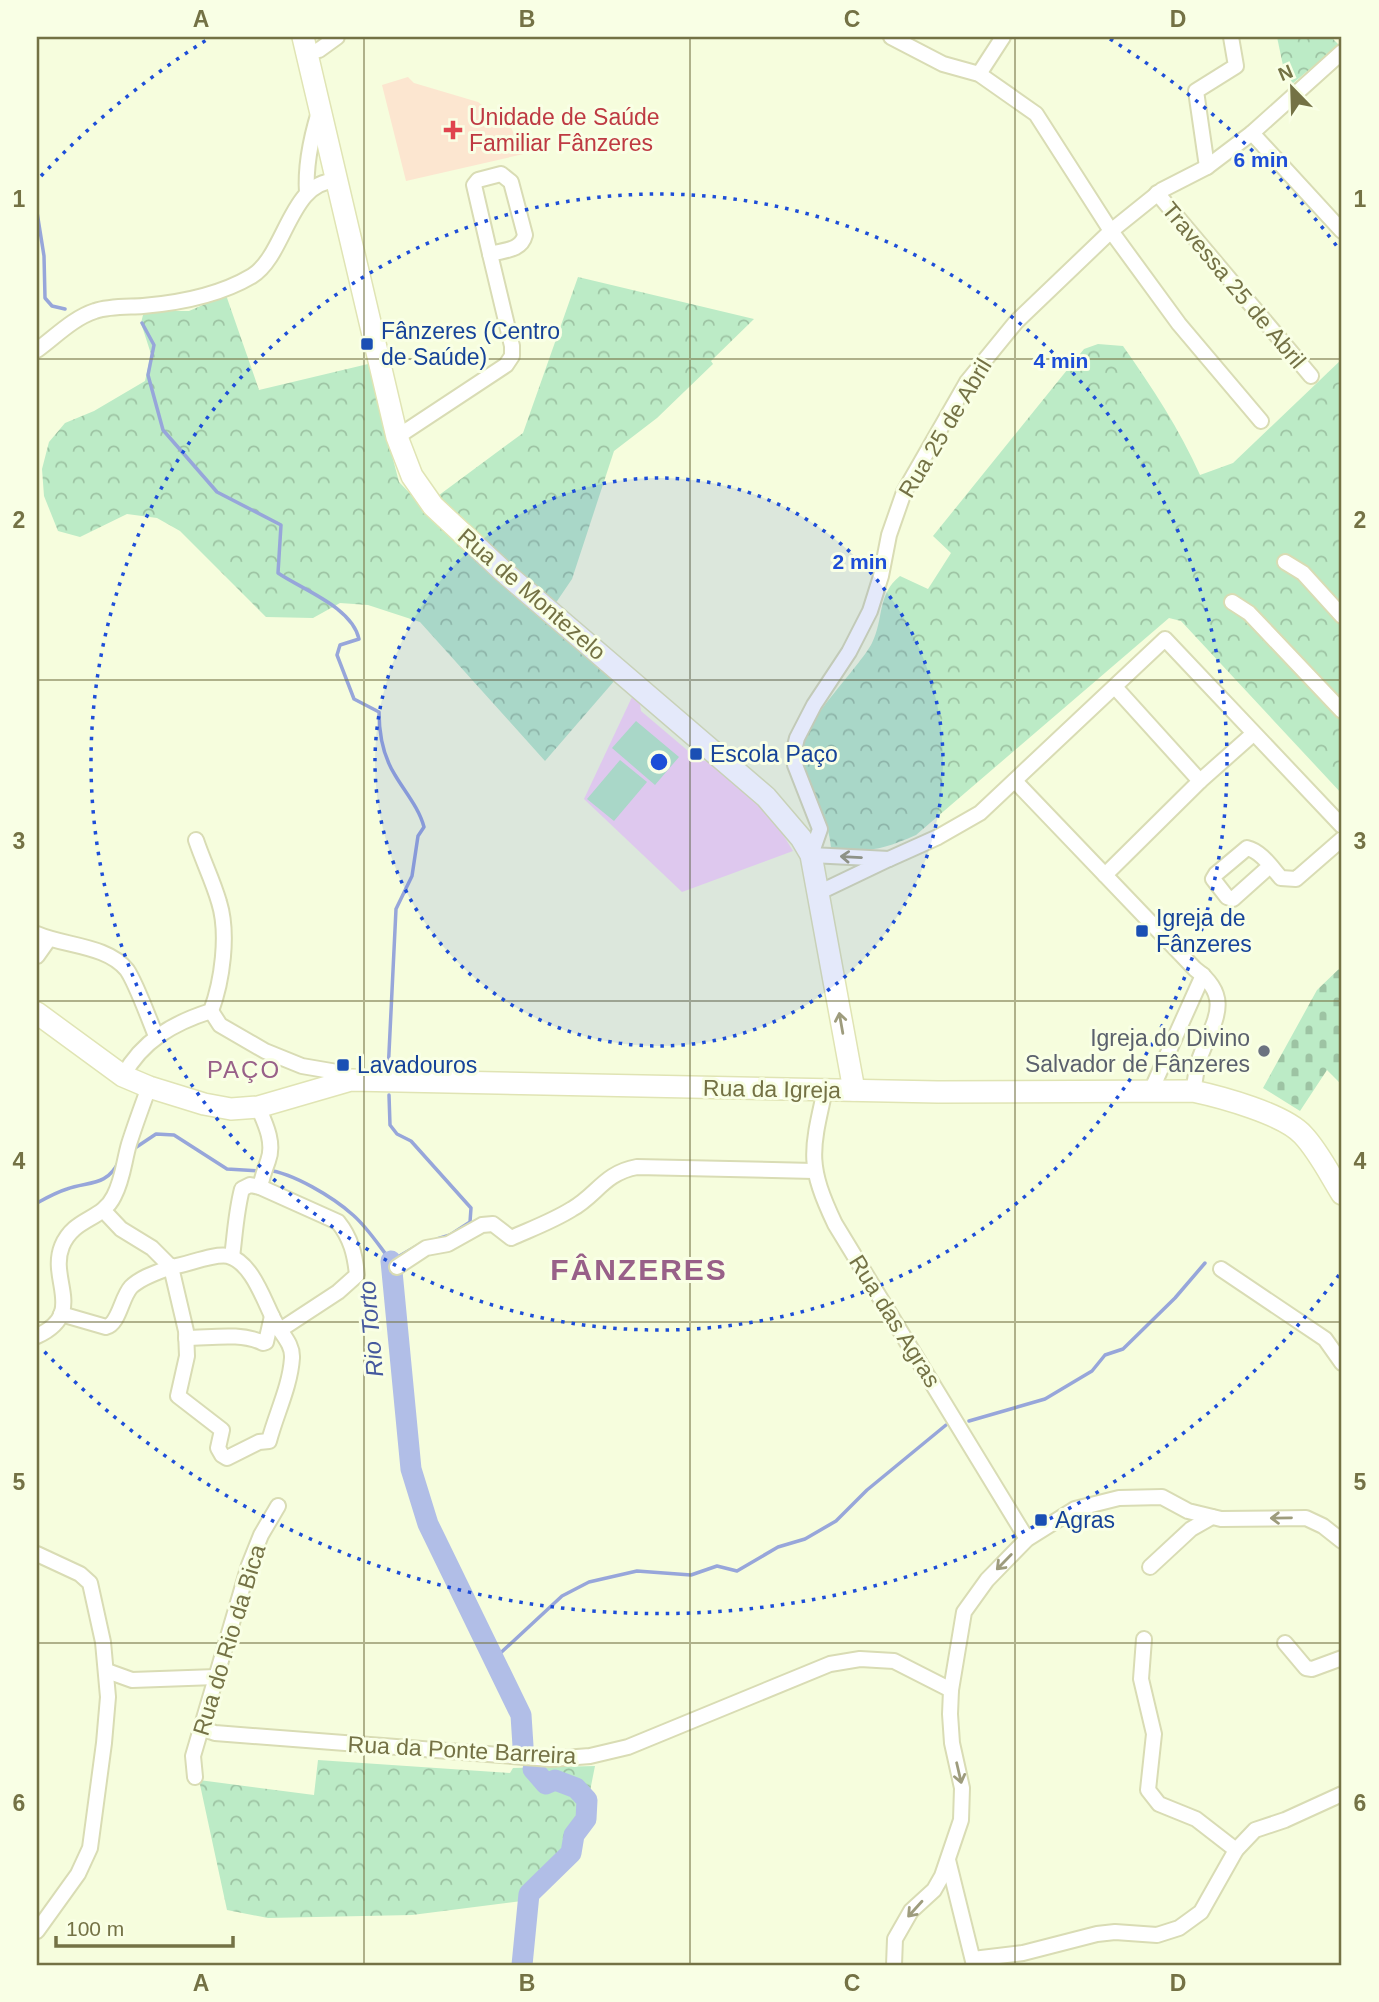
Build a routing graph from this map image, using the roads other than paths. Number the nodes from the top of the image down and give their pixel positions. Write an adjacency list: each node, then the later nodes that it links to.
1 (337, 37): 5 (street)
2 (891, 37): 7 (street)
3 (1003, 37): 7 (street)
4 (1231, 37): 10 (street)
5 (305, 45): 8 (street, Rua de Montezelo)
6 (1342, 52): 9 (street, Rua 25 de Abril)
7 (979, 74): 15 (street)
8 (320, 107): 11 (street, Rua de Montezelo); 12 (street)
9 (1252, 133): 10 (street, Rua 25 de Abril); 14 (street)
10 (1207, 167): 13 (street, Rua 25 de Abril)
11 (337, 181): 12 (street); 20 (street, Rua de Montezelo)
12 (307, 193): 17 (street)
13 (1157, 193): 15 (street, Rua 25 de Abril); 18 (street, Travessa 25 de Abril)
14 (1340, 225)
15 (1111, 231): 19 (street); 32 (street, Rua 25 de Abril)
16 (490, 254): 16 (street); 20 (street)
17 (37, 350)
18 (1311, 376)
19 (1261, 421)
20 (397, 437): 32 (street, Rua de Montezelo)
21 (1285, 562): 23 (street)
22 (1232, 602): 25 (street)
23 (1342, 616)
24 (1115, 687): 26 (street); 27 (street); 28 (street)
25 (1342, 711)
26 (1253, 734): 28 (street); 29 (street)
27 (1015, 781): 33 (street); 35 (street)
28 (1200, 781): 35 (street)
29 (1342, 826)
30 (1342, 839): 34 (street)
31 (195, 840): 40 (street)
32 (811, 855): 33 (street, one-way to 32); 36 (street, Rua de Montezelo)
33 (889, 859): 36 (street)
34 (1270, 866)
35 (1105, 874): 39 (street)
36 (818, 893): 48 (street, Rua de Montezelo, one-way to 36)
37 (43, 936): 38 (street); 42 (street)
38 (37, 956)
39 (1203, 975): 49 (street); 51 (street)
40 (211, 1011): 42 (street); 43 (street)
41 (37, 1013): 44 (street, Rua da Igreja)
42 (156, 1036): 44 (street)
43 (302, 1066): 45 (street); 50 (street)
44 (123, 1076): 46 (street, Rua da Igreja)
45 (351, 1080): 47 (street, Rua da Igreja); 50 (street, Rua da Igreja)
46 (149, 1087): 52 (street, Rua da Igreja); 56 (street)
47 (825, 1090): 48 (street, Rua da Igreja); 54 (street, Rua das Agras)
48 (853, 1090): 51 (street, Rua da Igreja)
49 (1193, 1091): 51 (street, Rua da Igreja); 55 (street, Rua da Igreja)
50 (307, 1092): 52 (street, Rua da Igreja)
51 (1150, 1093)
52 (258, 1107): 53 (street)
53 (264, 1171): 57 (street); 63 (street)
54 (814, 1171): 59 (street); 69 (street, Rua das Agras)
55 (1342, 1194)
56 (104, 1211): 58 (street); 61 (street)
57 (232, 1257): 58 (street); 62 (street)
58 (171, 1267): 61 (street); 65 (street)
59 (397, 1267)
60 (1221, 1269): 66 (street)
61 (61, 1314): 64 (street)
62 (272, 1316): 63 (street); 65 (street)
63 (280, 1330): 65 (street)
64 (37, 1336)
65 (186, 1338)
66 (1342, 1363)
67 (278, 1506): 77 (street, Rua do Rio da Bica)
68 (1212, 1517): 69 (street); 70 (street, one-way to 68); 72 (street)
69 (1027, 1539): 78 (street, one-way to 78)
70 (1342, 1541)
71 (37, 1554): 76 (street)
72 (1150, 1567)
73 (1144, 1639): 82 (street)
74 (1285, 1643): 75 (street)
75 (1342, 1658)
76 (107, 1671): 77 (street); 84 (street)
77 (216, 1677): 79 (street, Rua do Rio da Bica)
78 (951, 1690): 79 (street, Rua da Ponte Barreira); 83 (street, one-way to 83)
79 (201, 1728): 80 (street, Rua do Rio da Bica)
80 (195, 1777)
81 (1342, 1794): 82 (street)
82 (1236, 1850): 85 (street)
83 (948, 1859): 85 (street); 86 (street, one-way to 86)
84 (37, 1931)
85 (973, 1962)
86 (894, 1965)

